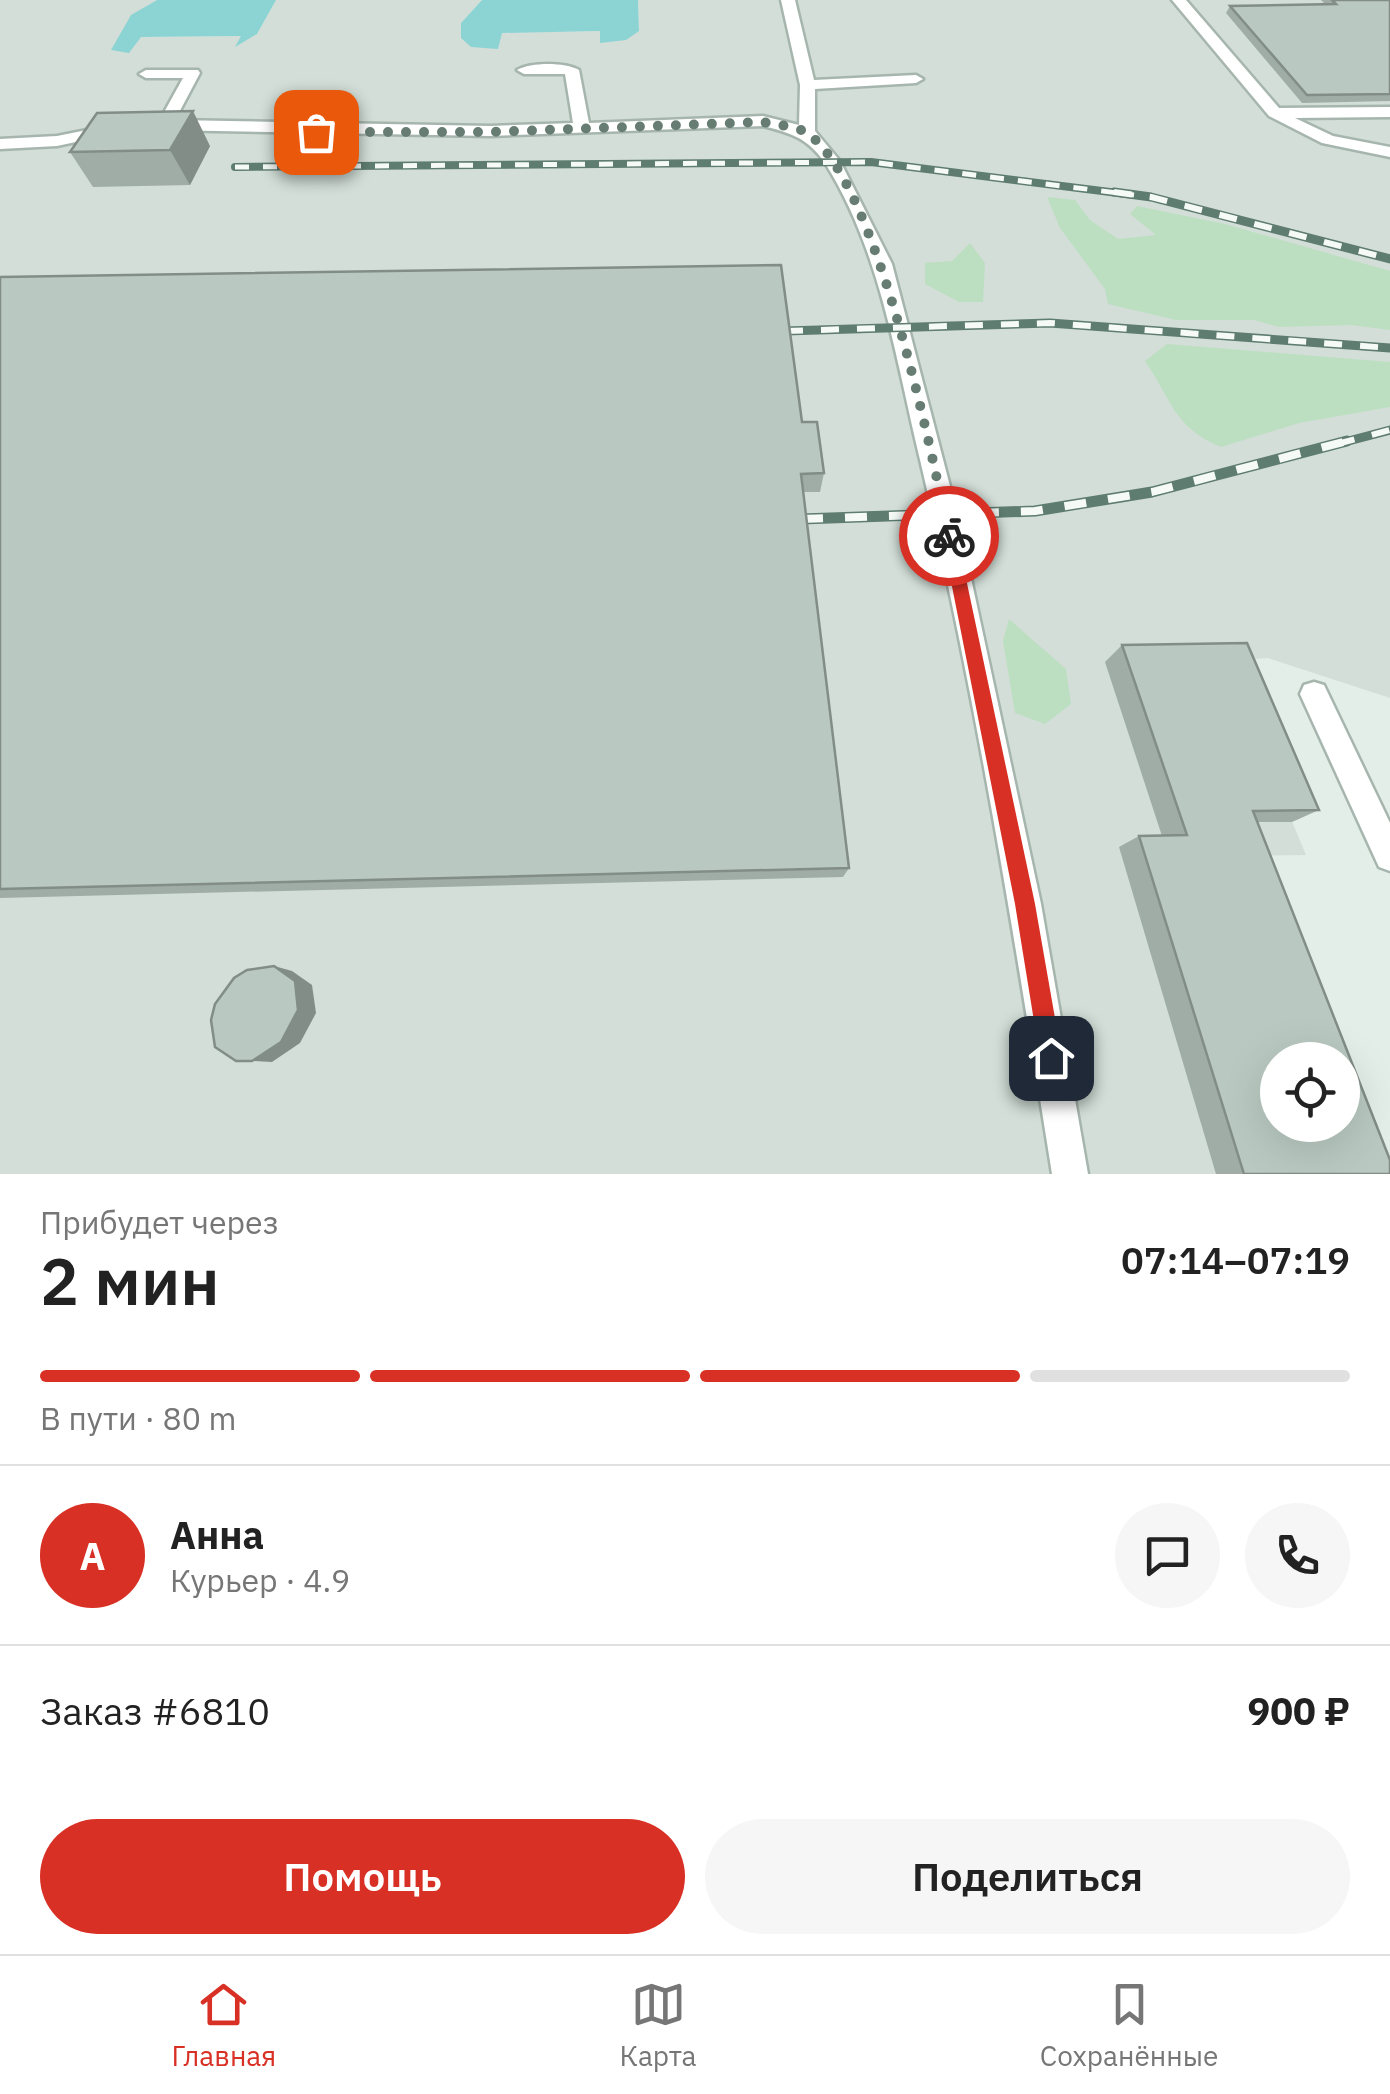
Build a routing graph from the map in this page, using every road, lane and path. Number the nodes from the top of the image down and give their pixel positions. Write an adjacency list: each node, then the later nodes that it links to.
1 (788, 0): 6 (lane)
2 (1179, 0): 8 (lane)
3 (524, 70): 10 (lane)
4 (146, 74): 9 (lane)
5 (916, 80): 6 (lane)
6 (808, 84): 11 (lane)
7 (1390, 112): 8 (lane)
8 (1275, 113): 13 (lane)
9 (145, 126): 10 (lane); 12 (lane)
10 (582, 128): 11 (lane)
11 (806, 132): 16 (lane)
12 (0, 144)
13 (1390, 152)
14 (1314, 694): 15 (lane)
15 (1390, 856)
16 (1070, 1174)

